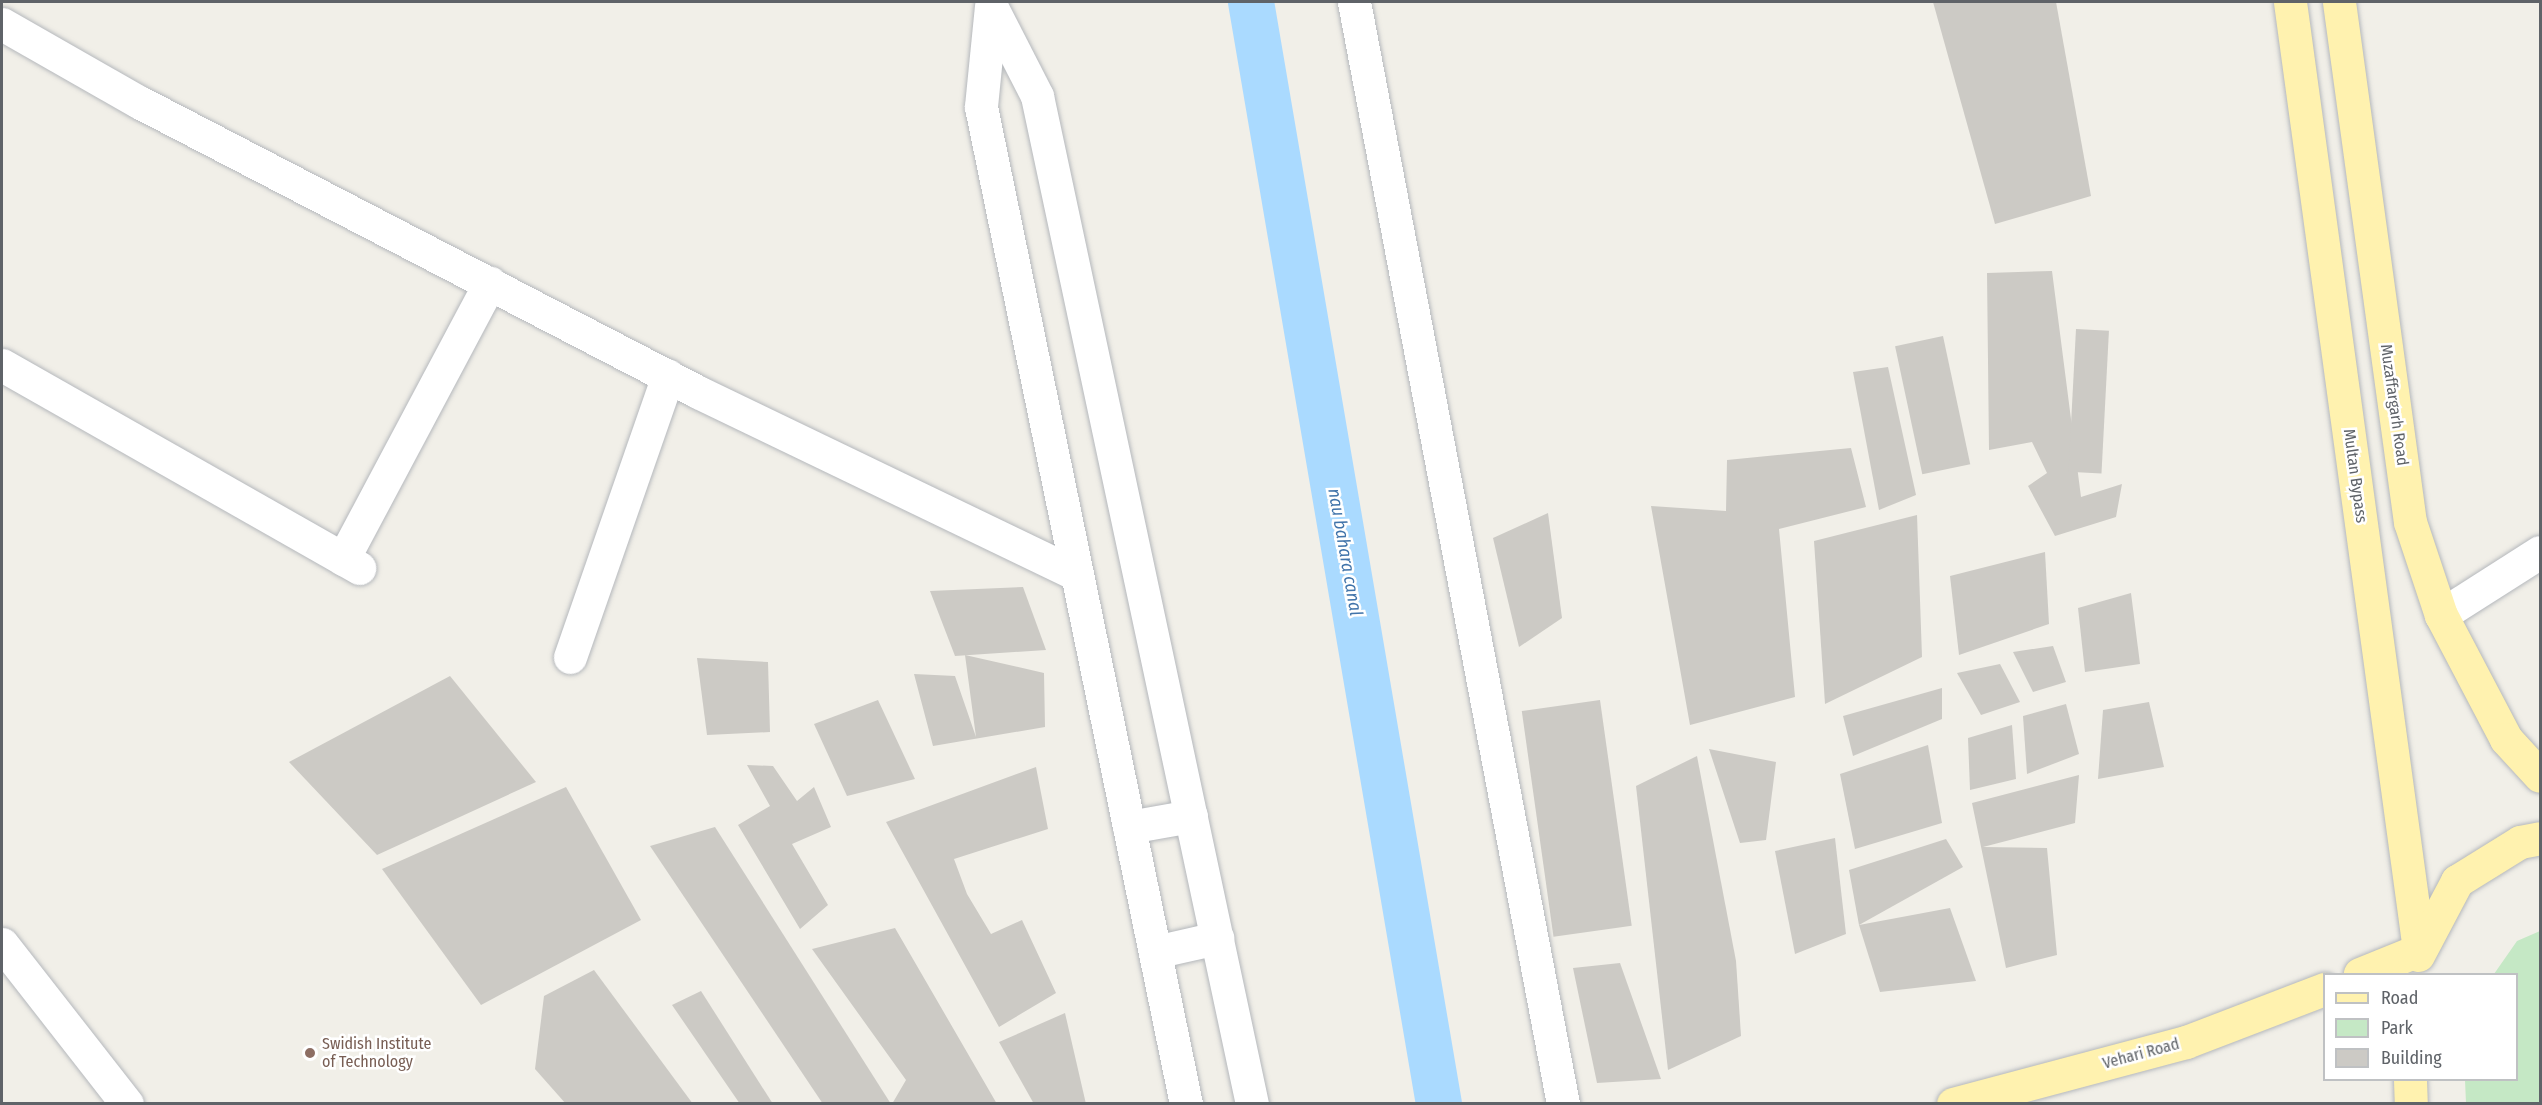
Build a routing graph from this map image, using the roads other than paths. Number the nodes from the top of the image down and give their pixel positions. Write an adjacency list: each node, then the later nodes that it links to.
1 (1354, 2): 27 (street)
2 (2290, 2): 20 (main road, Multan Bypass)
3 (2340, 2): 11 (main road, Muzaffargarh Road)
4 (991, 4): 10 (street); 14 (street)
5 (2, 24): 6 (street)
6 (490, 284): 7 (street); 8 (street)
7 (2, 365)
8 (668, 376): 10 (street); 12 (street)
9 (2541, 552): 11 (street)
10 (1077, 574): 15 (street)
11 (2441, 615): 13 (main road, Muzaffargarh Road)
12 (570, 657)
13 (2541, 776)
14 (1191, 816): 15 (street); 17 (street)
15 (1129, 827): 19 (street)
16 (2541, 838): 20 (main road)
17 (1216, 938): 19 (street); 26 (street)
18 (2, 944): 24 (street)
19 (1155, 952): 25 (street)
20 (2417, 962): 21 (main road)
21 (2369, 973)
22 (2323, 990): 28 (main road, Vehari Road)
23 (2410, 1081): 29 (main road)
24 (127, 1104)
25 (1186, 1104)
26 (1252, 1104)
27 (1563, 1104)
28 (1953, 1104)
29 (2411, 1104)

